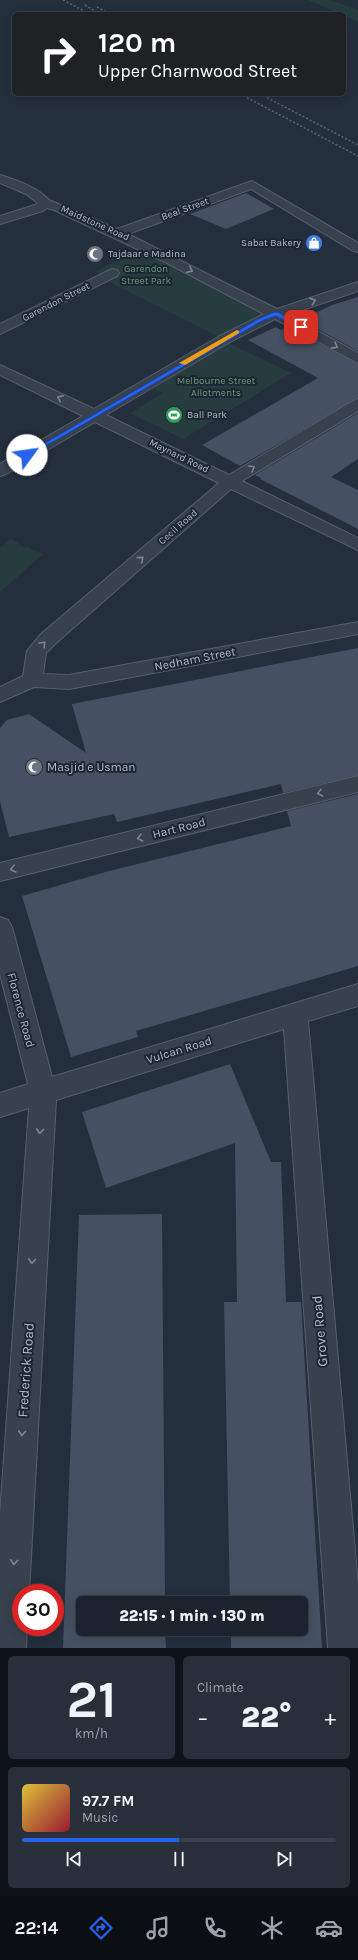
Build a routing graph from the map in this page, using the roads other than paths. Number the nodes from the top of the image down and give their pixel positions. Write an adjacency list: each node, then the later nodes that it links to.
1 (0, 179): 2 (street, Maidstone Road)
2 (45, 203): 3 (street); 4 (street, Maidstone Road)
3 (0, 220)
4 (118, 233): 5 (street, Beal Street); 8 (street, Maidstone Road, one-way to 8)
5 (358, 248)
6 (112, 273): 9 (street, Garendon Street)
7 (358, 286): 8 (street, one-way to 7)
8 (276, 313): 10 (street, Maidstone Road, one-way to 10); 13 (street)
9 (0, 330)
10 (358, 358)
11 (0, 368): 13 (street, Maynard Road, one-way to 11)
12 (358, 404): 15 (street, Cecil Road, one-way to 12)
13 (95, 415): 14 (street); 15 (street, Maynard Road)
14 (0, 471)
15 (231, 481): 16 (street, Maynard Road); 18 (street, Cecil Road, one-way to 15)
16 (358, 545)
17 (358, 628): 18 (street, Nedham Street)
18 (32, 680): 19 (street)
19 (0, 694)
20 (358, 784): 21 (street, Hart Road, one-way to 21)
21 (0, 872)
22 (0, 927): 25 (street, Florence Road)
23 (358, 994): 24 (street, Vulcan Road)
24 (295, 1014): 25 (street, Vulcan Road); 28 (street, Grove Road)
25 (43, 1092): 26 (street, Vulcan Road); 27 (street, Frederick Road, one-way to 27)
26 (0, 1106)
27 (8, 1648)
28 (346, 1648)

